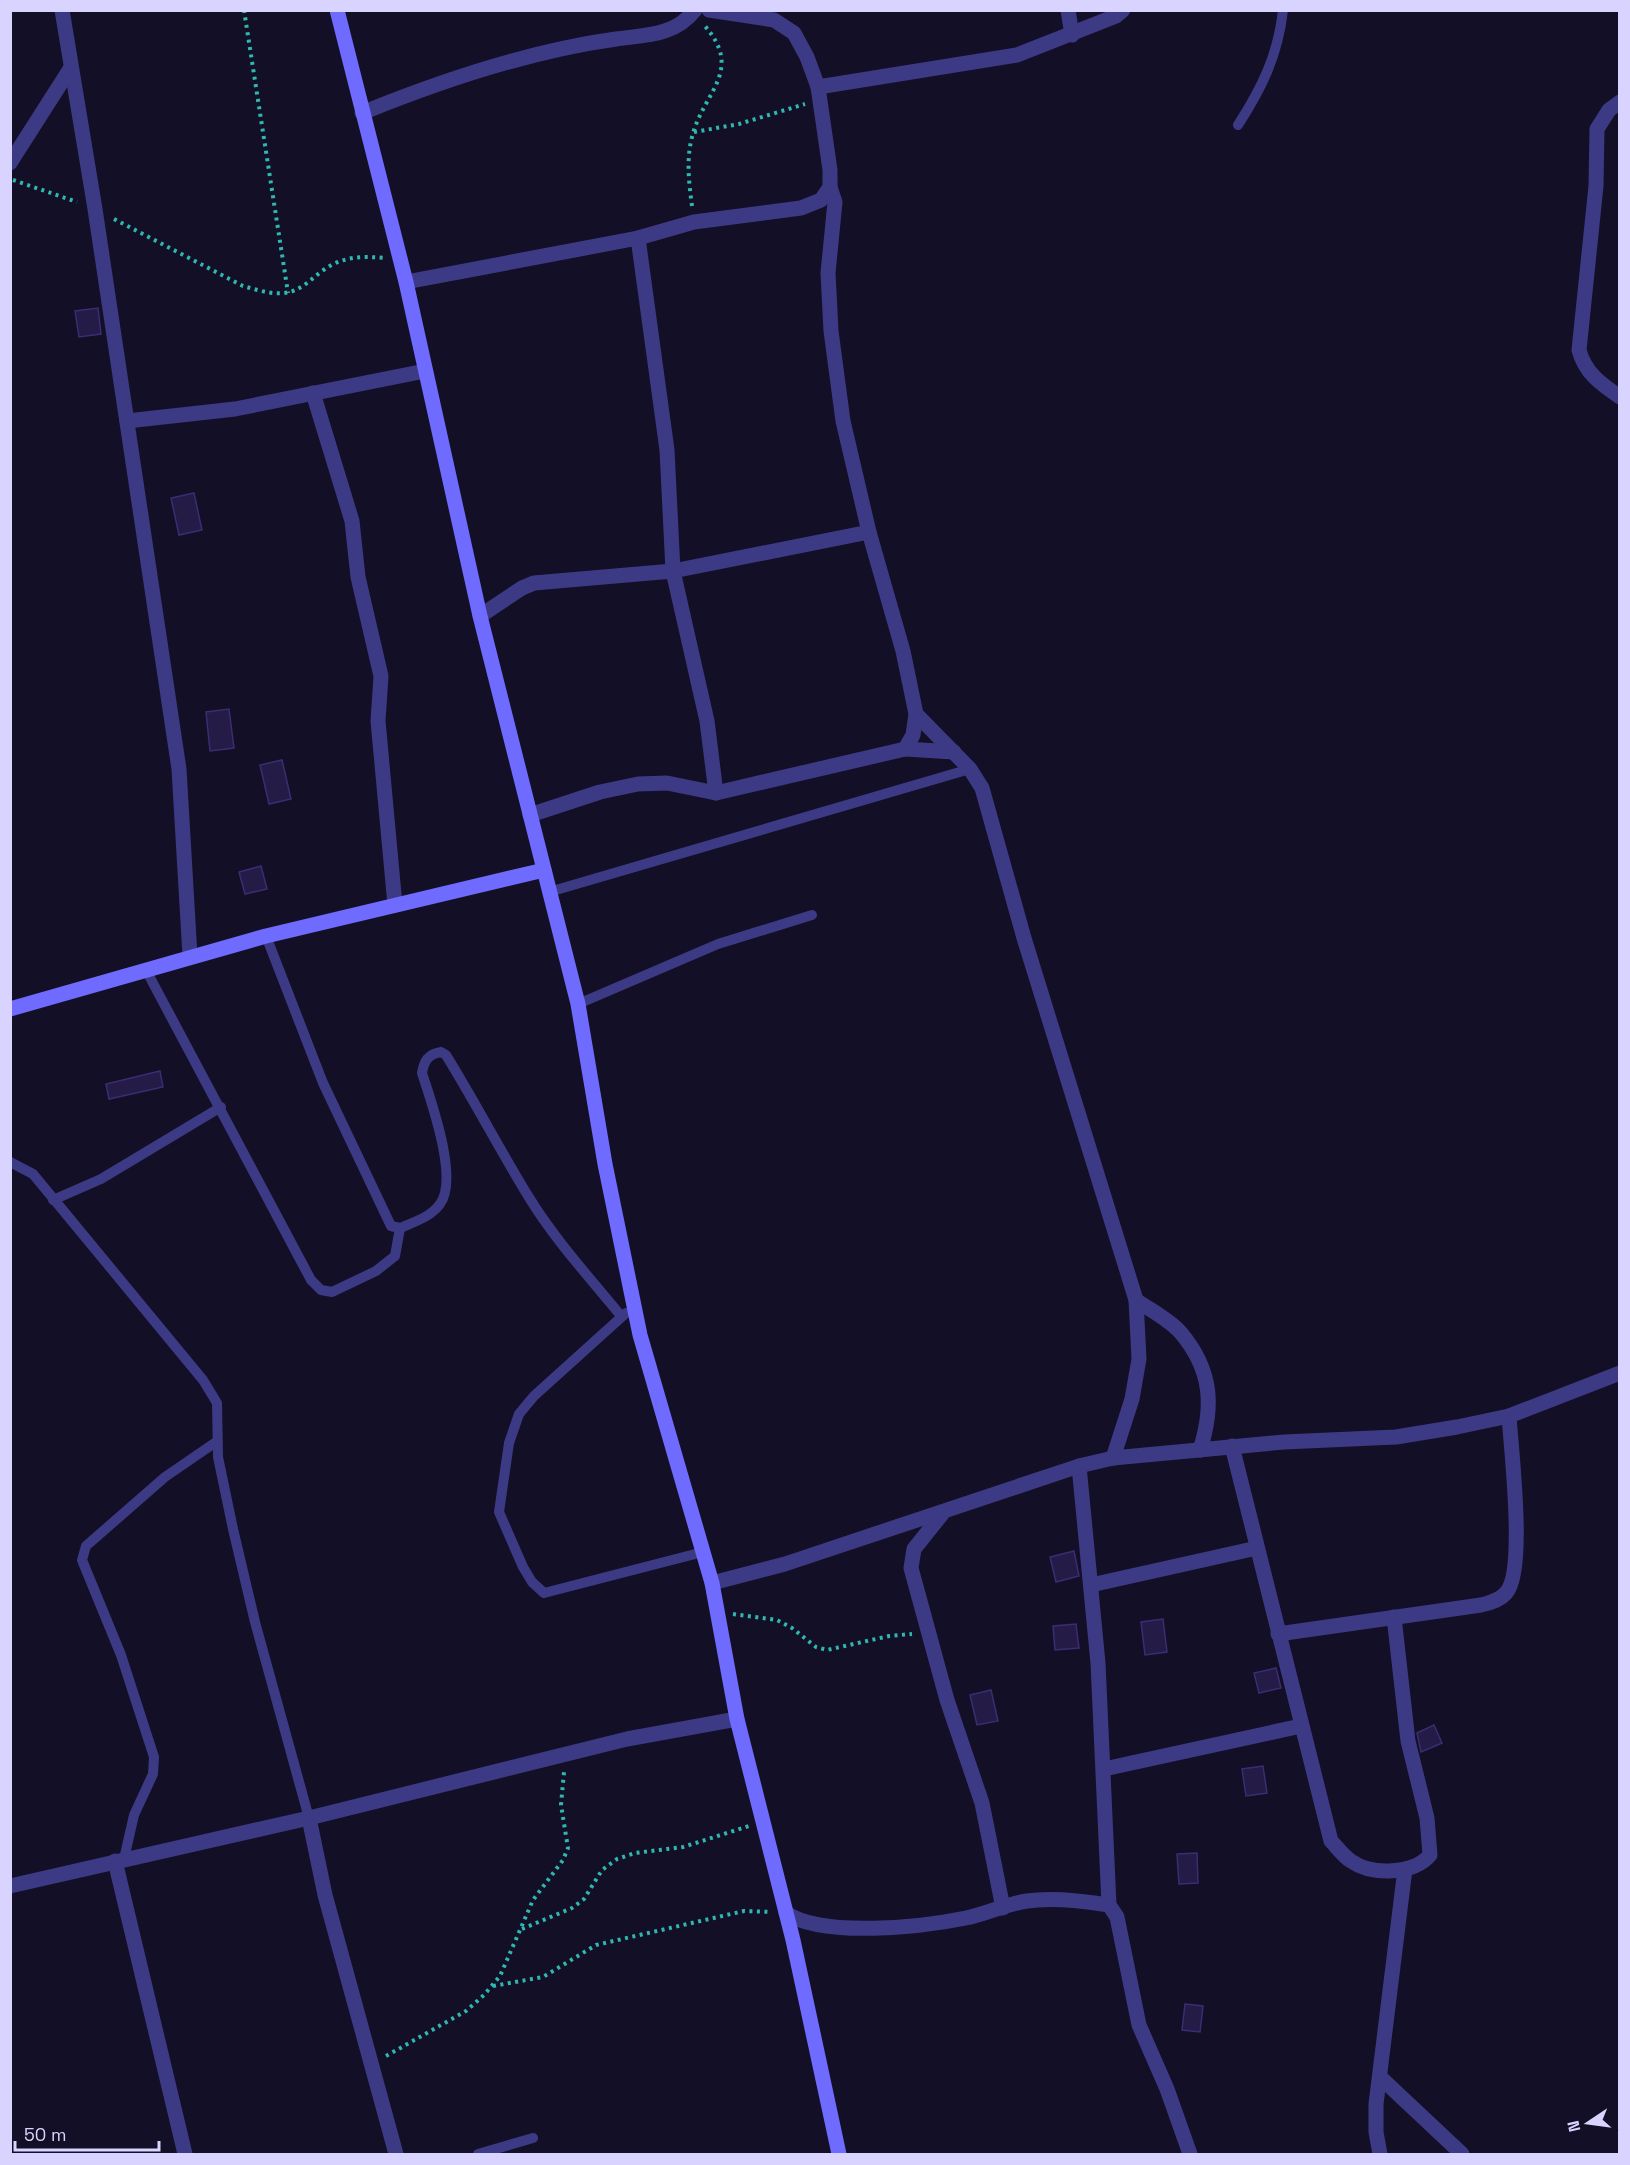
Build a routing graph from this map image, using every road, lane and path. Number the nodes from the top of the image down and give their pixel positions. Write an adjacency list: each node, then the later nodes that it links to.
1 (62, 10): 9 (street)
2 (244, 10): 23 (path)
3 (338, 10): 12 (street)
4 (1068, 10): 8 (street)
5 (1123, 10): 8 (street)
6 (1283, 10): 13 (lane)
7 (699, 11): 10 (street); 12 (street); 14 (path)
8 (1072, 35): 10 (street)
9 (70, 69): 15 (street); 18 (street)
10 (819, 93): 14 (path); 17 (street)
11 (1620, 102): 26 (street)
12 (362, 113): 21 (street)
13 (1238, 125)
14 (694, 132): 19 (path)
15 (10, 164)
16 (10, 179): 18 (path)
17 (830, 188): 19 (street); 28 (street)
18 (95, 209): 23 (path); 27 (street)
19 (694, 222): 20 (street)
20 (638, 238): 22 (street); 29 (street)
21 (400, 259): 22 (street); 23 (path)
22 (406, 282): 24 (street)
23 (288, 293)
24 (425, 371): 25 (street); 30 (street)
25 (313, 393): 27 (street); 39 (street)
26 (1620, 397)
27 (127, 421): 42 (street)
28 (869, 532): 29 (street); 31 (street)
29 (673, 571): 30 (street); 35 (street)
30 (480, 616): 36 (street)
31 (916, 714): 32 (street); 33 (street)
32 (906, 749): 33 (street); 35 (street)
33 (954, 752): 34 (street)
34 (970, 769): 38 (lane); 50 (street)
35 (716, 793): 36 (street)
36 (530, 815): 37 (street)
37 (544, 870): 38 (street); 39 (street)
38 (549, 892): 44 (street)
39 (395, 905): 41 (street)
40 (812, 915): 44 (lane)
41 (266, 936): 42 (street); 49 (lane)
42 (190, 957): 43 (street)
43 (146, 970): 45 (street); 46 (lane)
44 (578, 1004): 51 (street)
45 (10, 1009)
46 (221, 1107): 48 (lane); 49 (lane)
47 (10, 1162): 48 (lane)
48 (53, 1200): 54 (lane)
49 (400, 1228): 51 (lane)
50 (1136, 1300): 56 (street); 57 (street)
51 (628, 1312): 61 (street); 61 (lane)
52 (1620, 1373): 53 (street)
53 (1509, 1416): 55 (street); 65 (street)
54 (216, 1443): 72 (lane); 74 (lane)
55 (1232, 1446): 56 (street); 60 (street)
56 (1200, 1450): 57 (street)
57 (1113, 1458): 58 (street)
58 (1079, 1466): 59 (street); 63 (street)
59 (944, 1512): 62 (street); 66 (street)
60 (1257, 1548): 63 (street); 67 (street)
61 (703, 1552): 62 (street)
62 (712, 1583): 64 (street)
63 (1091, 1586): 71 (street)
64 (717, 1613): 66 (path); 68 (street)
65 (1394, 1617): 67 (street); 75 (street)
66 (928, 1634): 78 (street)
67 (1278, 1634): 69 (street)
68 (737, 1719): 70 (street); 73 (street)
69 (1301, 1726): 71 (street); 75 (street)
70 (565, 1755): 72 (street); 80 (path)
71 (1104, 1770): 77 (street)
72 (309, 1818): 74 (street); 82 (street)
73 (763, 1821): 79 (street); 80 (path)
74 (120, 1860): 76 (street); 85 (street)
75 (1405, 1869): 83 (street)
76 (10, 1886)
77 (1109, 1905): 78 (street); 89 (street)
78 (1003, 1908): 79 (street)
79 (786, 1913): 81 (path); 88 (street)
80 (521, 1929): 81 (path)
81 (492, 1986): 82 (path)
82 (372, 2064): 86 (street)
83 (1380, 2077): 90 (street); 91 (street)
84 (533, 2138): 87 (lane)
85 (185, 2154)
86 (396, 2154)
87 (478, 2154)
88 (839, 2154)
89 (1190, 2154)
90 (1380, 2154)
91 (1462, 2154)

